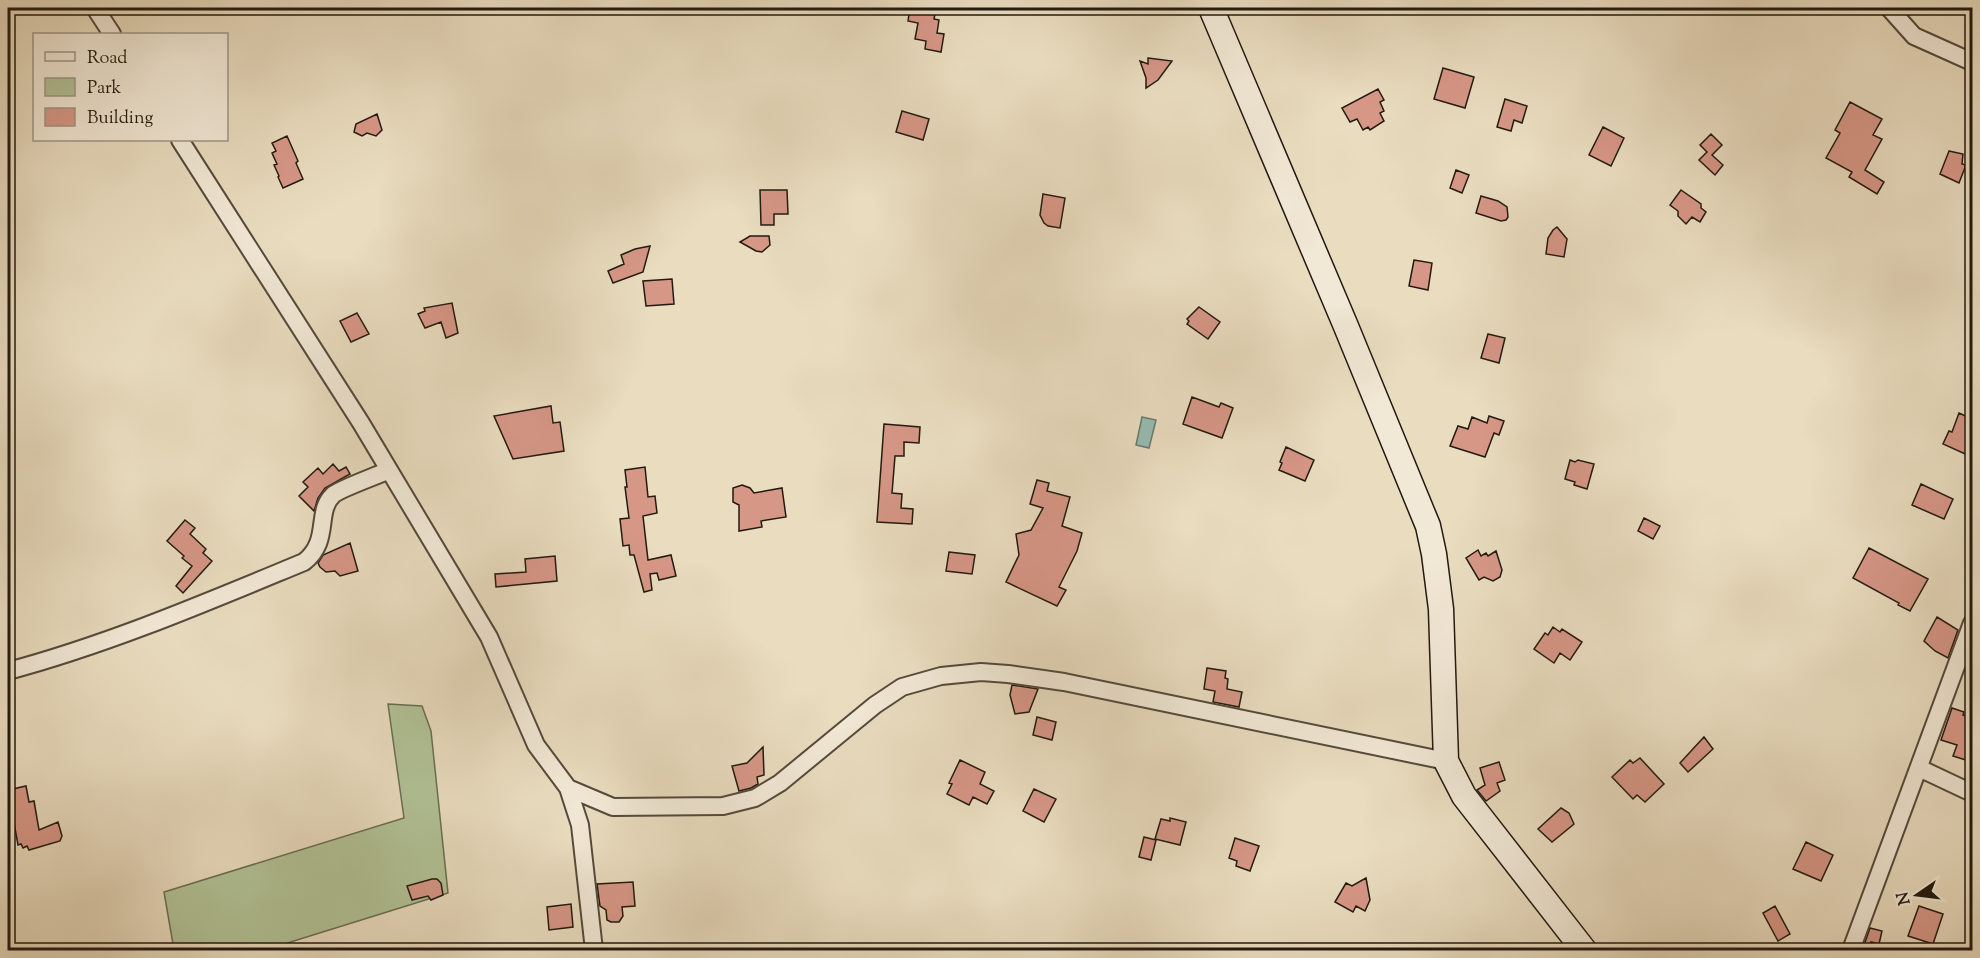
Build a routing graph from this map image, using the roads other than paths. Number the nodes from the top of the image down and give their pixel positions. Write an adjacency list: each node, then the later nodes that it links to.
1 (95, 8): 4 (street)
2 (1211, 8): 10 (main road)
3 (1888, 8): 5 (street)
4 (111, 33)
5 (1972, 62)
6 (181, 141): 7 (street)
7 (389, 470): 9 (street); 12 (street)
8 (1972, 623): 11 (street)
9 (8, 671)
10 (1446, 761): 12 (street); 15 (main road)
11 (1919, 768): 13 (street); 16 (street)
12 (568, 788): 14 (street)
13 (1972, 793)
14 (594, 951)
15 (1584, 951)
16 (1851, 951)

